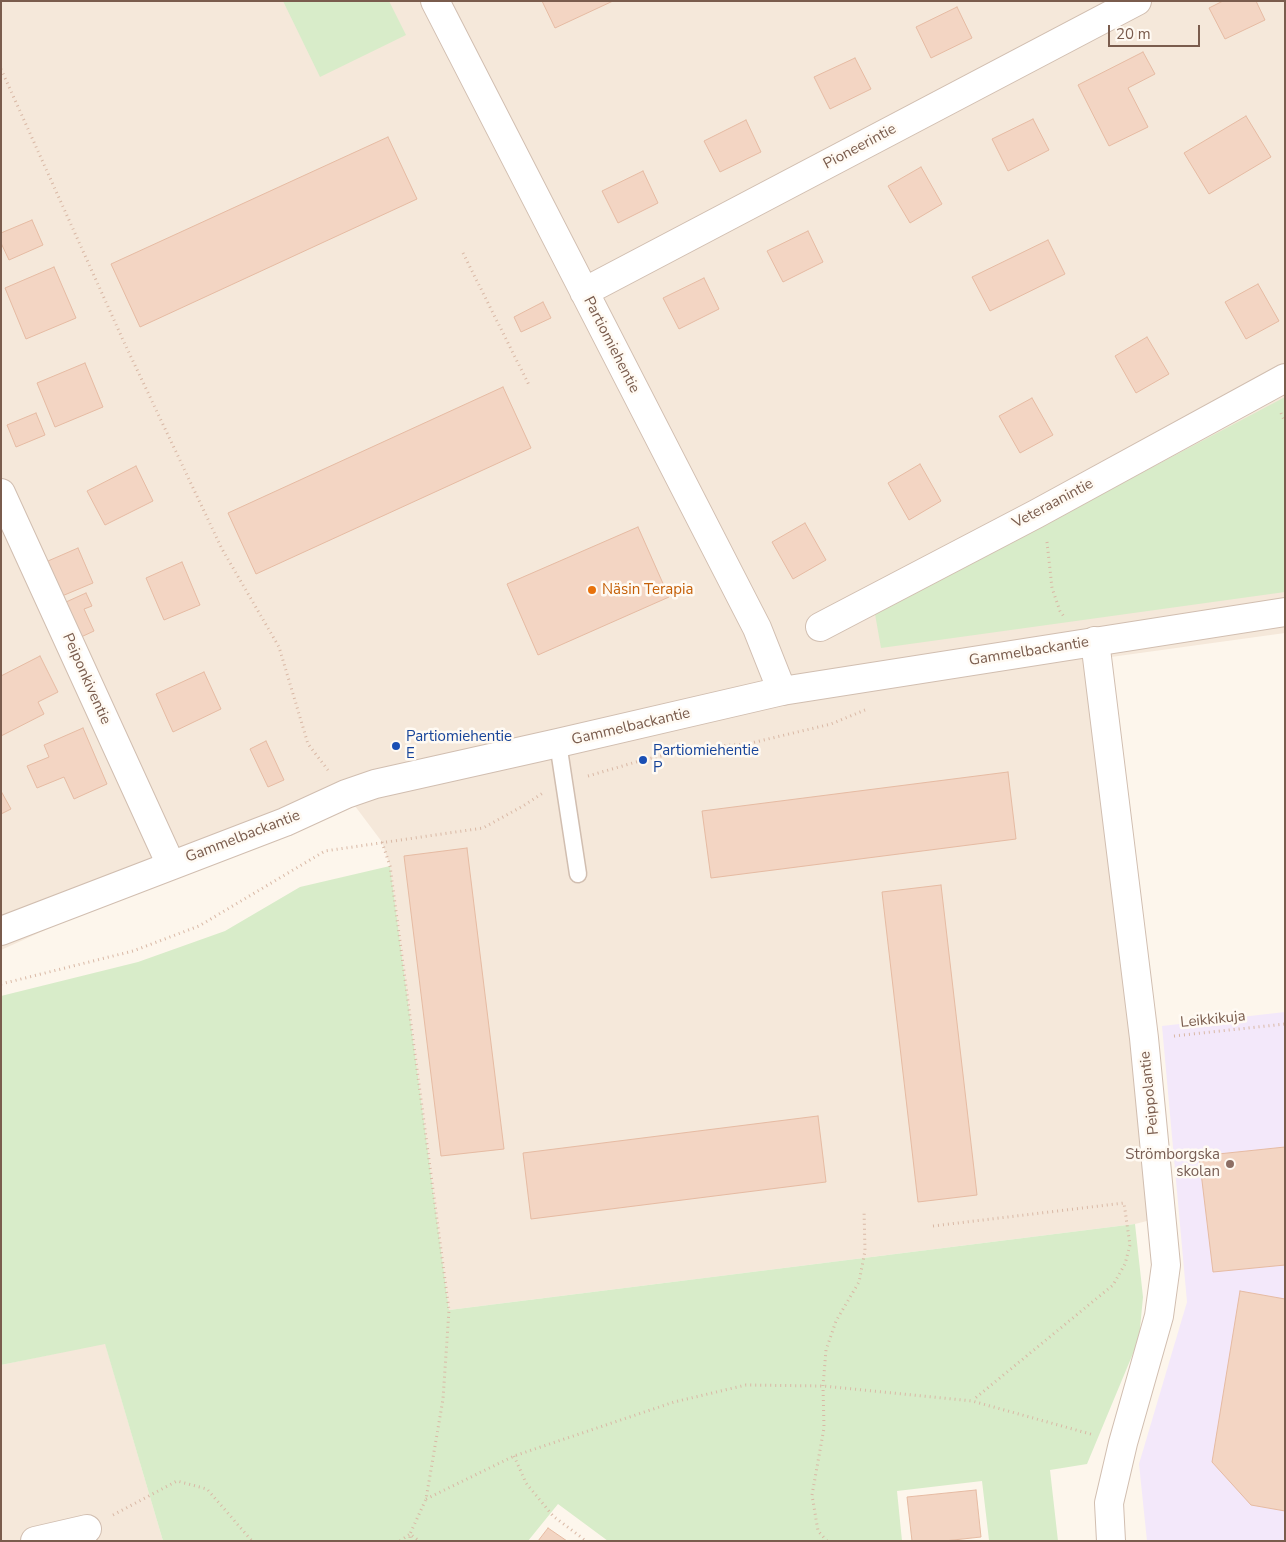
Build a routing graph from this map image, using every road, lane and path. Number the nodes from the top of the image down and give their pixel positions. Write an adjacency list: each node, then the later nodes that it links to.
1 (1137, 1): 5 (street, Pioneerintie)
2 (441, 4): 5 (street, Partiomiehentie)
3 (1, 69): 17 (path)
4 (463, 253): 7 (path)
5 (584, 292): 13 (street, Partiomiehentie)
6 (1285, 378): 9 (street, Veteraanintie)
7 (530, 387)
8 (1, 493): 19 (street, Peiponkiventie)
9 (1036, 514): 11 (street, Veteraanintie); 12 (path)
10 (1285, 612): 12 (street, Gammelbackantie)
11 (820, 626)
12 (1095, 641): 13 (street, Gammelbackantie); 24 (street, Peippolantie)
13 (782, 692): 15 (street, Gammelbackantie)
14 (872, 707): 16 (path)
15 (558, 743): 16 (lane); 17 (street, Gammelbackantie)
16 (565, 782): 18 (path); 20 (lane)
17 (346, 794): 19 (street, Gammelbackantie)
18 (382, 842): 22 (path); 31 (path)
19 (171, 865): 21 (street, Gammelbackantie)
20 (578, 874)
21 (1, 931)
22 (1, 984)
23 (1285, 1024): 24 (path, Leikkikuja)
24 (1144, 1038): 29 (street, Peippolantie)
25 (864, 1210): 27 (path)
26 (933, 1226): 28 (path)
27 (823, 1386): 28 (path); 30 (path); 40 (path)
28 (972, 1401): 29 (path)
29 (1123, 1443): 41 (street, Peippolantie)
30 (514, 1456): 31 (path); 39 (path)
31 (426, 1499): 33 (path)
32 (87, 1528): 34 (street); 35 (path)
33 (410, 1534): 36 (path); 37 (path); 38 (path)
34 (35, 1541)
35 (252, 1541)
36 (400, 1541)
37 (410, 1541)
38 (419, 1541)
39 (586, 1541)
40 (827, 1541)
41 (1111, 1541)

